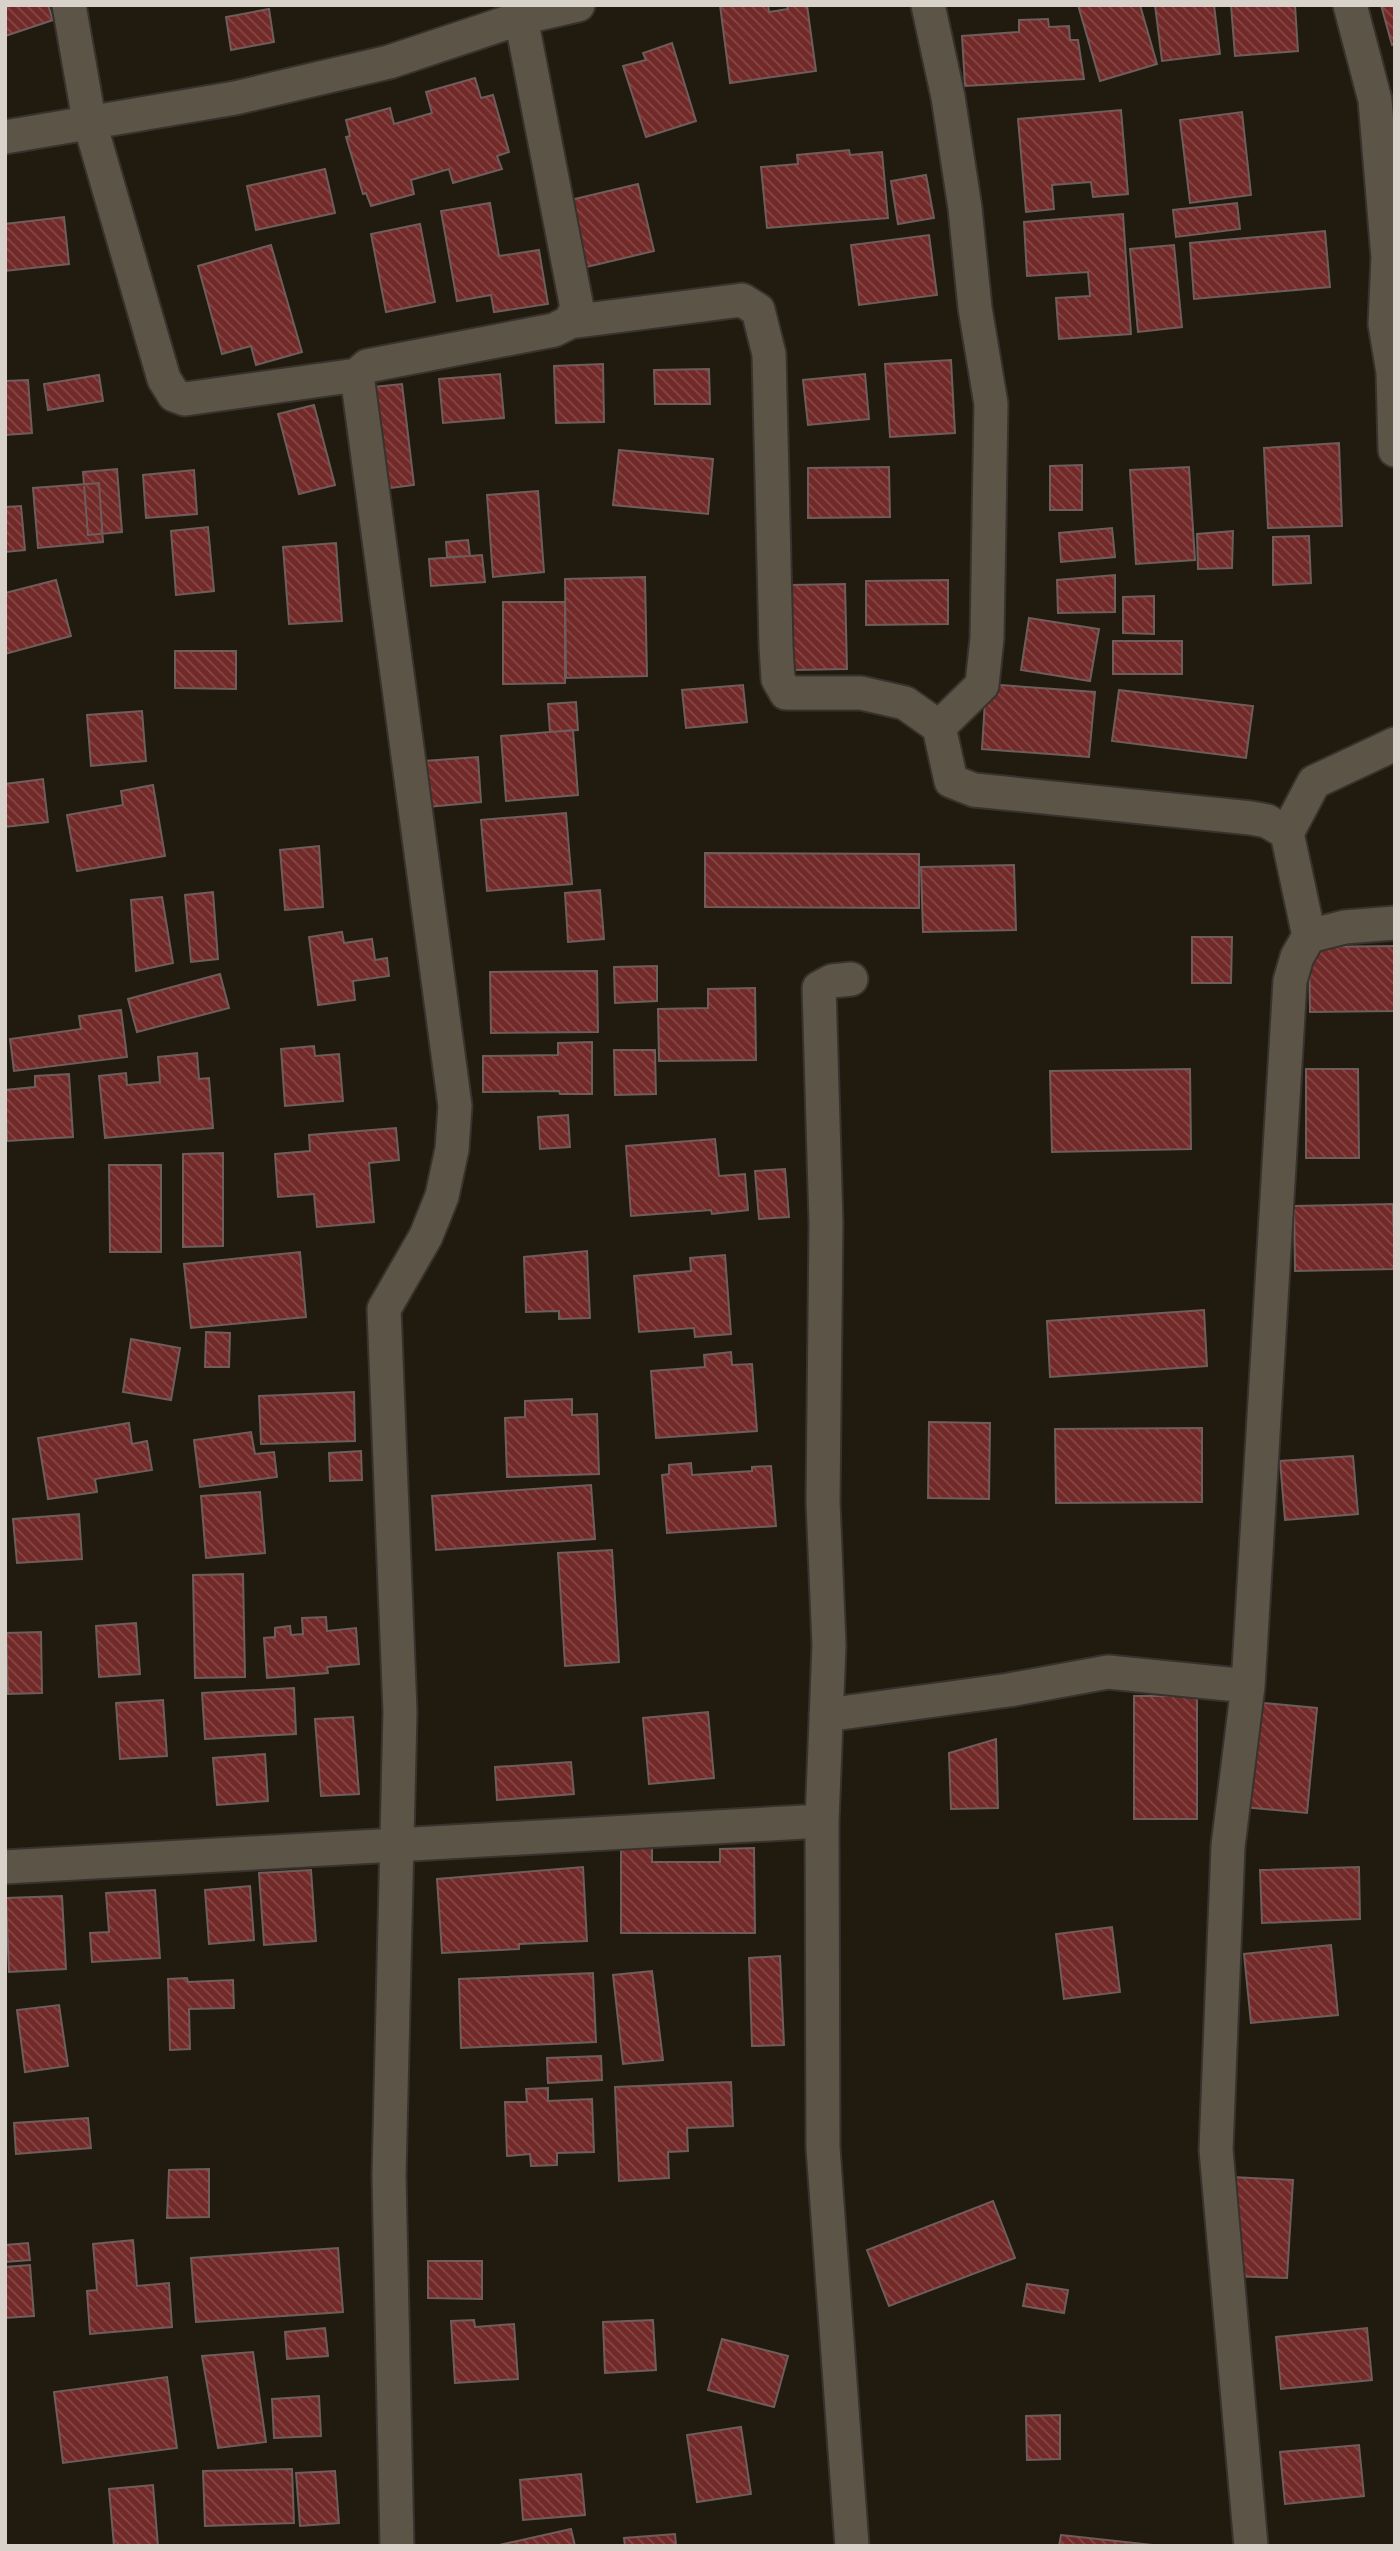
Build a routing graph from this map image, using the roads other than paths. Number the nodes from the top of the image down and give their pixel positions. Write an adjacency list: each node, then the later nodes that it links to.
1 (69, 5): 6 (street)
2 (578, 5): 5 (street)
3 (928, 5): 11 (street)
4 (1350, 5): 10 (street)
5 (506, 16): 6 (street); 8 (street)
6 (89, 120): 7 (street); 9 (street)
7 (5, 136)
8 (570, 322): 9 (street); 11 (street)
9 (357, 375): 20 (street)
10 (1395, 450)
11 (939, 727): 13 (street)
12 (1395, 744): 13 (street)
13 (1287, 833): 15 (street)
14 (1395, 923): 15 (street)
15 (1308, 936): 17 (street)
16 (851, 979): 18 (street)
17 (1248, 1686): 18 (street); 24 (street)
18 (826, 1715): 19 (street)
19 (822, 1821): 20 (street); 23 (street)
20 (398, 1846): 21 (street); 22 (street)
21 (5, 1867)
22 (397, 2546)
23 (852, 2546)
24 (1251, 2546)

